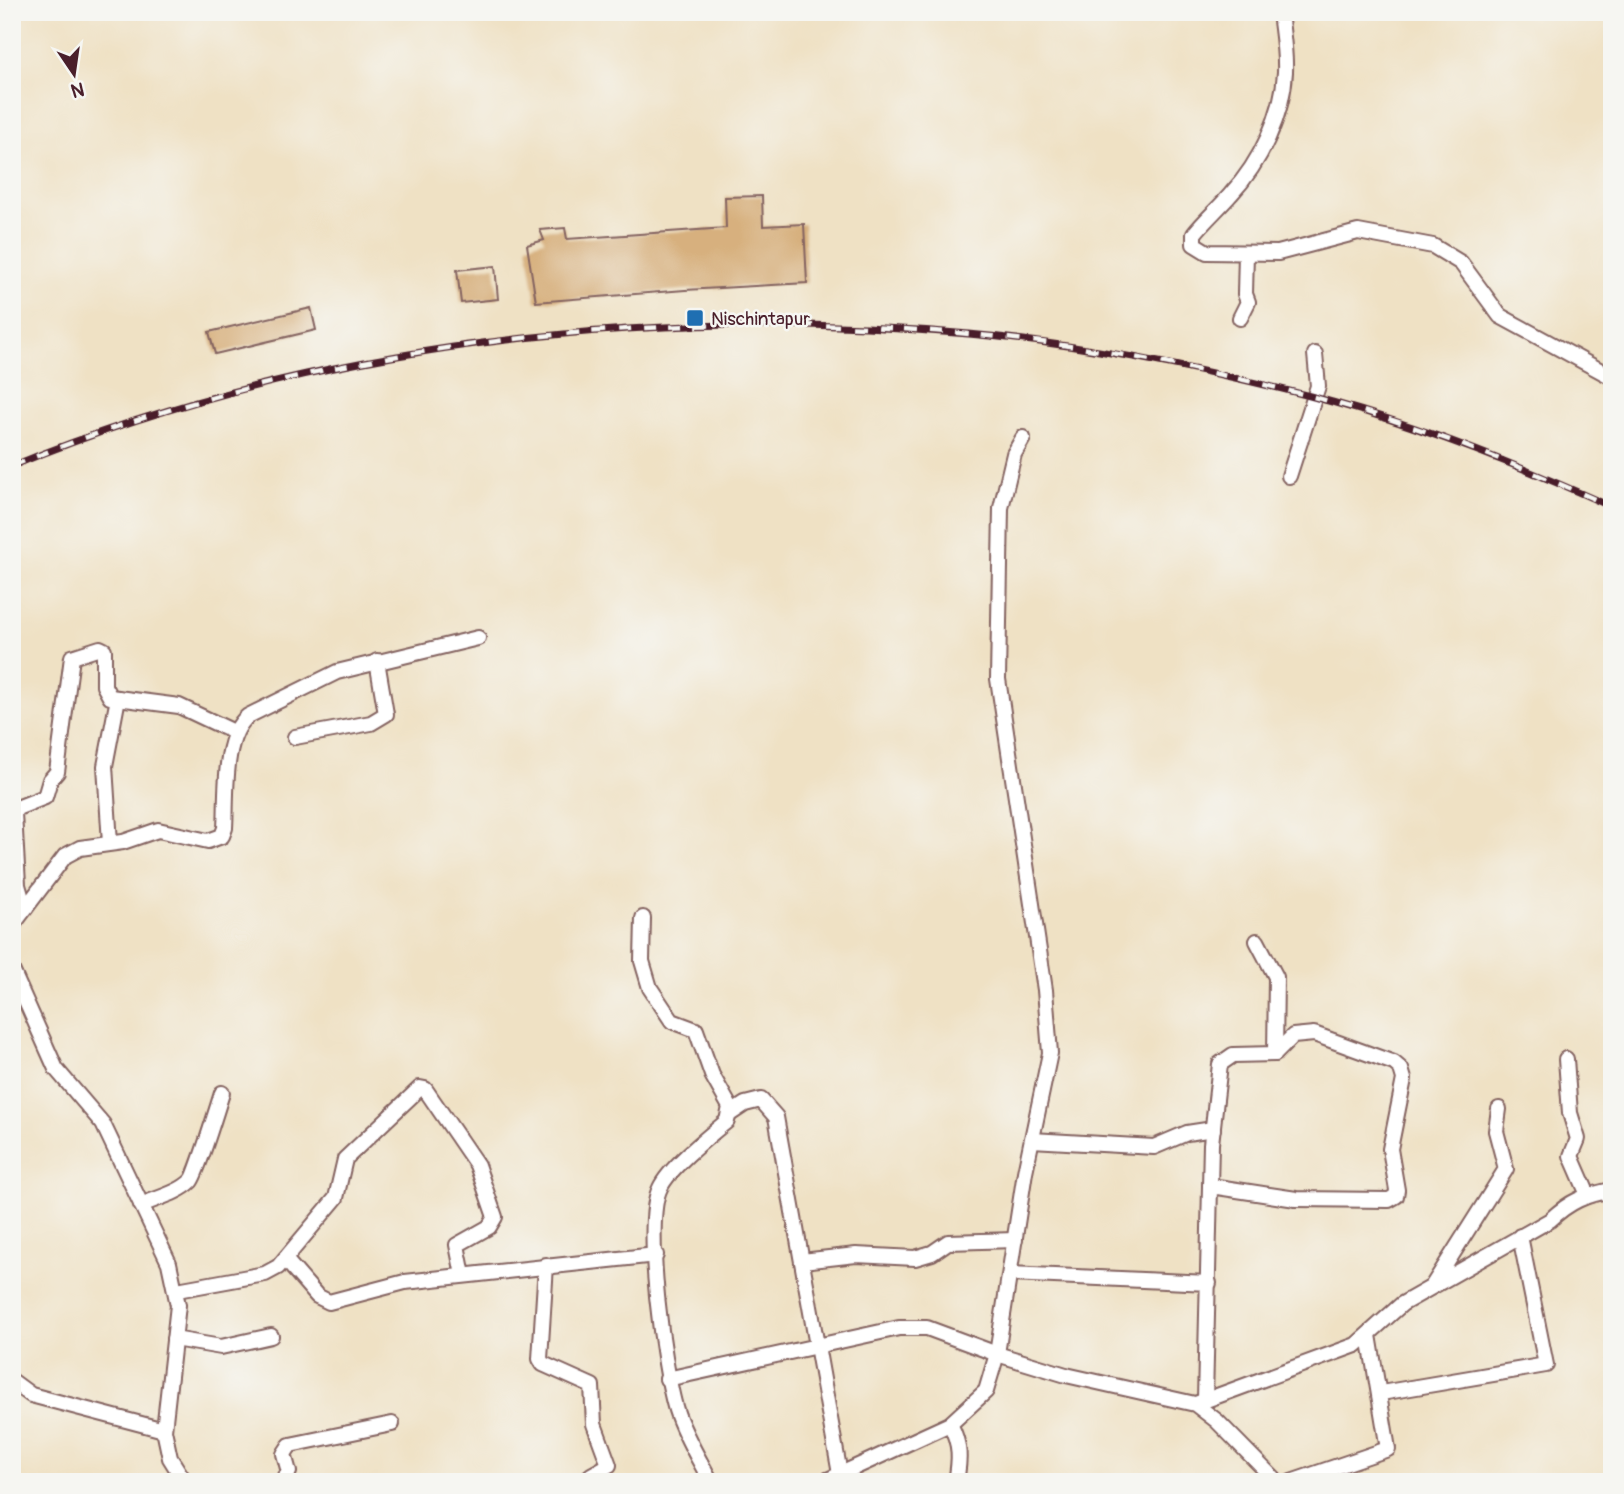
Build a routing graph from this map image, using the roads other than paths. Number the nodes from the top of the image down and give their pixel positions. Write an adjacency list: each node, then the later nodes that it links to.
1 (1280, 12): 2 (street)
2 (1246, 253): 3 (street); 5 (street)
3 (1240, 318)
4 (1315, 354): 7 (street)
5 (1612, 377)
6 (1023, 438): 25 (street)
7 (1289, 476)
8 (478, 638): 9 (street)
9 (377, 661): 11 (street); 12 (street)
10 (118, 698): 11 (street); 13 (street); 14 (street)
11 (234, 732): 13 (street)
12 (296, 737)
13 (110, 843): 14 (street)
14 (25, 909): 16 (street)
15 (643, 918): 23 (street)
16 (12, 926)
17 (1257, 941): 19 (street)
18 (12, 970): 29 (street)
19 (1275, 1054): 24 (street); 26 (street)
20 (1566, 1059): 28 (street)
21 (222, 1093): 29 (street)
22 (1499, 1109): 39 (street)
23 (730, 1114): 32 (street); 34 (street)
24 (1213, 1129): 25 (street); 26 (street)
25 (1032, 1140): 31 (street)
26 (1211, 1186): 38 (street)
27 (1612, 1190): 28 (street)
28 (1588, 1195): 30 (street)
29 (141, 1205): 40 (street)
30 (1520, 1236): 39 (street); 48 (street)
31 (1015, 1240): 34 (street); 36 (street)
32 (656, 1255): 35 (street); 46 (street)
33 (285, 1259): 37 (street); 37 (street); 40 (street)
34 (802, 1261): 44 (street)
35 (546, 1265): 37 (street); 56 (street)
36 (1010, 1274): 38 (street); 45 (street)
37 (463, 1275)
38 (1209, 1283): 49 (street)
39 (1432, 1286): 41 (street)
40 (177, 1290): 43 (street)
41 (1369, 1335): 48 (street); 49 (street)
42 (271, 1336): 43 (street)
43 (174, 1339): 52 (street)
44 (818, 1348): 45 (street); 46 (street); 53 (street)
45 (997, 1354): 49 (street); 51 (street)
46 (667, 1379): 57 (street)
47 (12, 1381): 52 (street)
48 (1381, 1392): 61 (street)
49 (1200, 1402): 60 (street)
50 (392, 1424): 55 (street)
51 (950, 1424): 53 (street); 59 (street)
52 (164, 1430): 54 (street)
53 (840, 1474): 58 (street)
54 (186, 1482)
55 (282, 1482)
56 (589, 1482)
57 (711, 1482)
58 (823, 1482)
59 (956, 1482)
60 (1277, 1482)
61 (1291, 1482)

